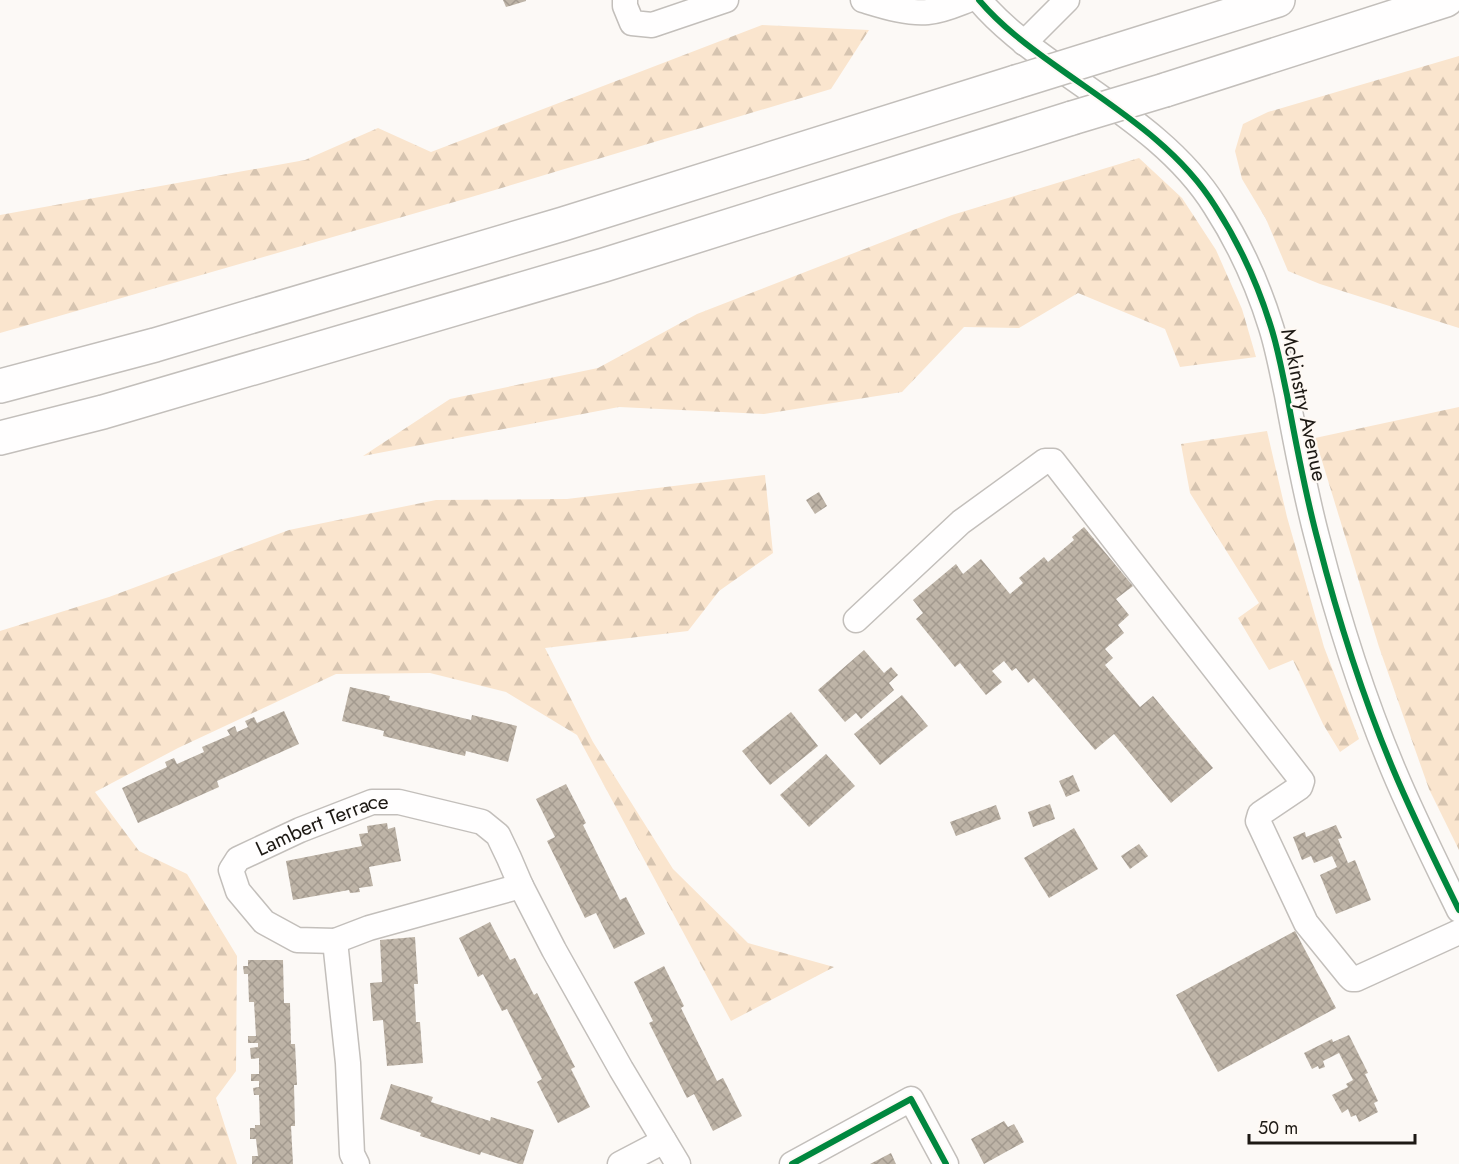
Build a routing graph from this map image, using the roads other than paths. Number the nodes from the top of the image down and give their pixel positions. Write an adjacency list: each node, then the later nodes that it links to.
1 (625, 0): 2 (street)
2 (726, 0)
3 (863, 0): 4 (street)
4 (968, 0)
5 (979, 0): 9 (street, Mckinstry Avenue)
6 (1067, 0): 9 (street)
7 (1278, 0): 10 (highway, bridge)
8 (1446, 0): 11 (highway, bridge)
9 (1024, 43): 14 (street, Mckinstry Avenue)
10 (0, 386)
11 (0, 438)
12 (856, 620): 15 (street)
13 (521, 886): 16 (street, Lambert Terrace); 16 (street, Lambert Terrace); 17 (street, Lambert Terrace)
14 (1459, 910)
15 (1459, 932)
16 (335, 942): 18 (street)
17 (664, 1141): 19 (street); 20 (street, Lambert Terrace)
18 (357, 1164)
19 (620, 1164)
20 (678, 1164)
21 (792, 1164): 22 (street)
22 (946, 1164)

